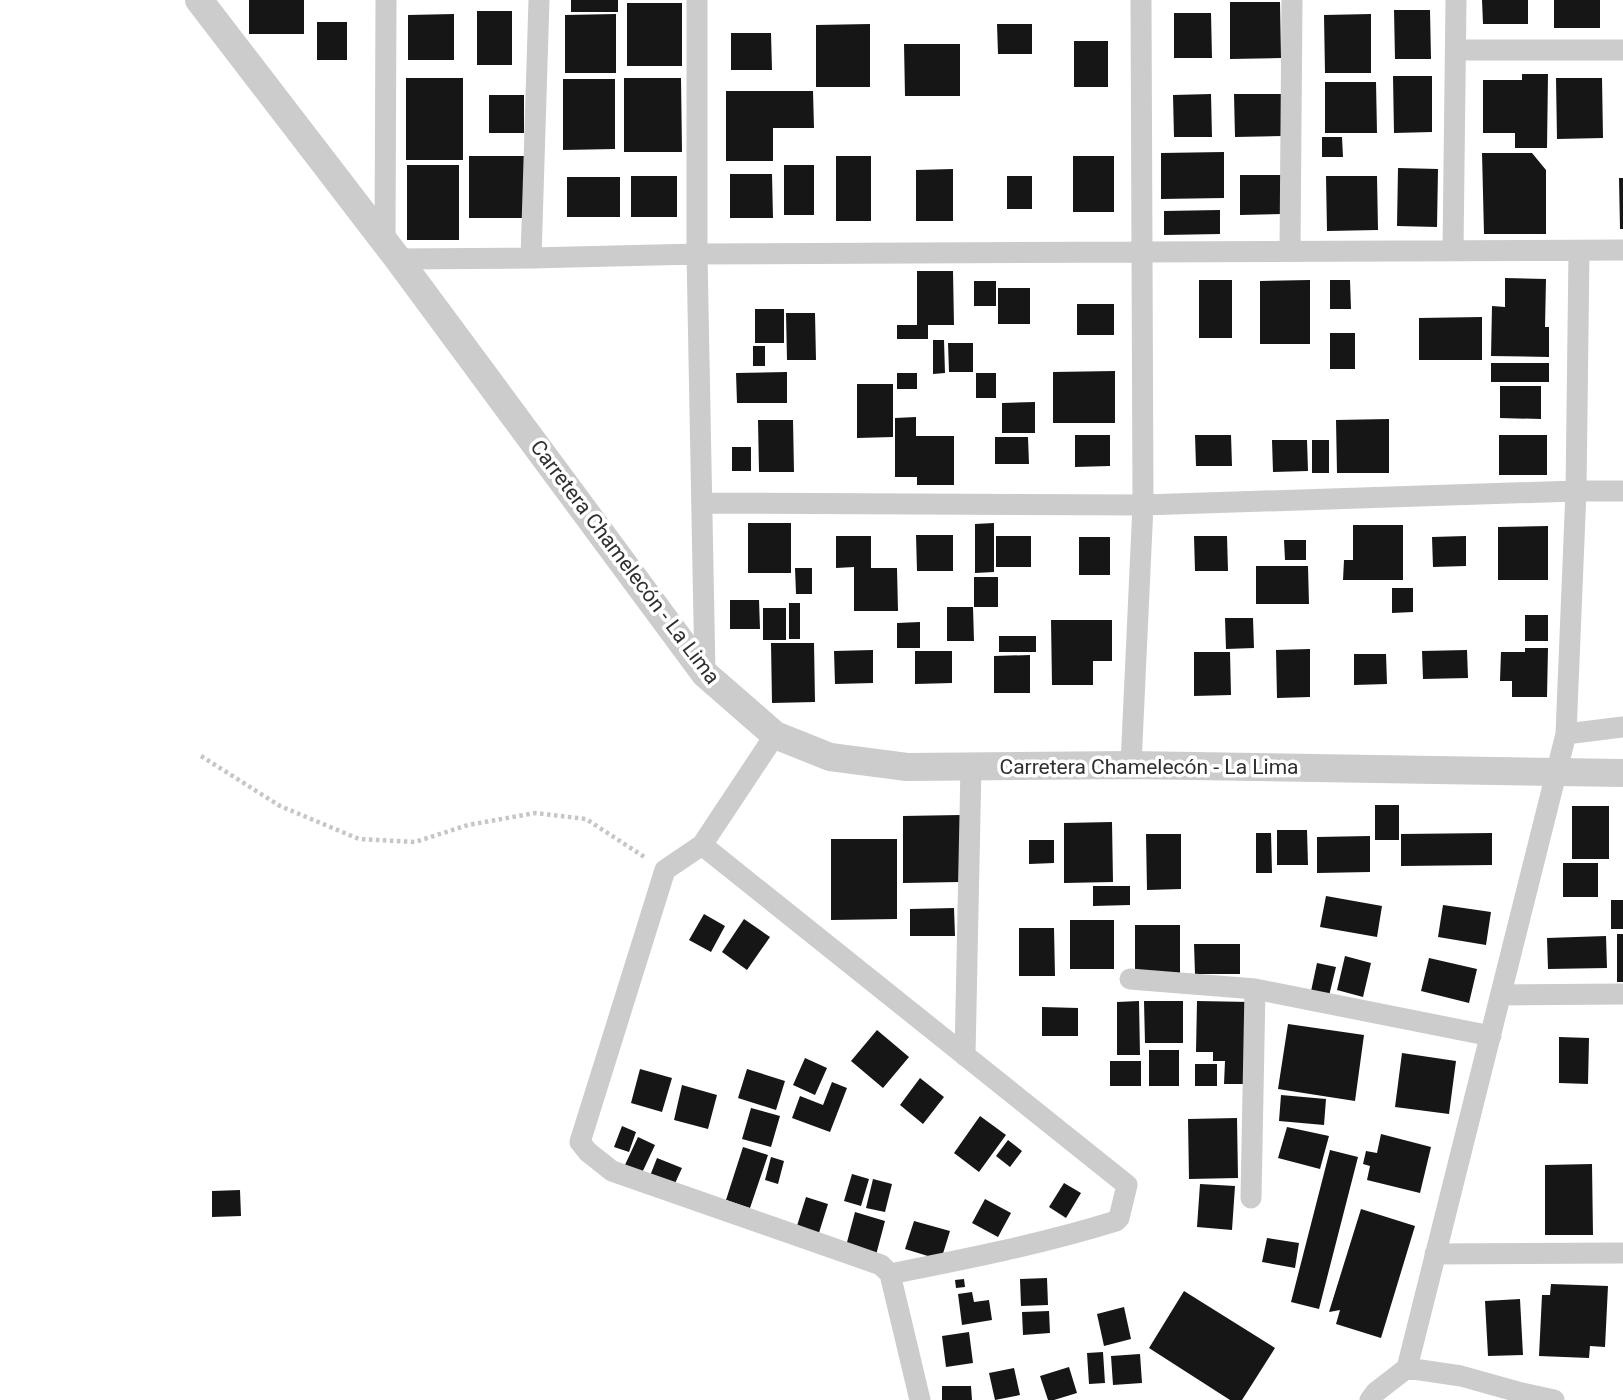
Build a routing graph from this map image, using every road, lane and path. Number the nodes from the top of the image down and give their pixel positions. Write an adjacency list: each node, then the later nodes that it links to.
1 (199, 0): 8 (street, Carretera Chamelecón - La Lima)
2 (386, 0): 13 (street)
3 (539, 0): 18 (street)
4 (697, 0): 17 (street)
5 (1141, 0): 16 (street)
6 (1292, 0): 14 (street)
7 (1456, 0): 9 (street)
8 (218, 13): 13 (street, Carretera Chamelecón - La Lima)
9 (1455, 50): 10 (street); 11 (street)
10 (1623, 50)
11 (1453, 250): 14 (street); 15 (street)
12 (1623, 250): 15 (street)
13 (392, 251): 18 (street); 23 (street, Carretera Chamelecón - La Lima)
14 (1290, 251): 16 (street)
15 (1579, 251): 19 (street)
16 (1142, 253): 17 (street); 22 (street)
17 (697, 254): 18 (street); 21 (street)
18 (531, 258)
19 (1576, 491): 20 (street); 22 (street); 25 (street)
20 (1623, 491)
21 (702, 503): 22 (street); 23 (street)
22 (1143, 505): 28 (street)
23 (705, 674): 26 (street, Carretera Chamelecón - La Lima)
24 (1623, 727): 25 (street)
25 (1566, 734): 30 (street)
26 (775, 735): 29 (street, Carretera Chamelecón - La Lima); 32 (street)
27 (201, 756): 33 (path)
28 (1132, 765): 29 (street, Carretera Chamelecón - La Lima); 30 (street, Carretera Chamelecón - La Lima)
29 (971, 766): 39 (street)
30 (1556, 774): 31 (street, Carretera Chamelecón - La Lima); 37 (street)
31 (1623, 774)
32 (702, 845): 33 (street); 39 (street)
33 (665, 870): 43 (street)
34 (1130, 979): 35 (street)
35 (1255, 989): 38 (street); 40 (street)
36 (1623, 994): 37 (street)
37 (1501, 995): 38 (street)
38 (1491, 1036): 41 (street)
39 (965, 1056): 43 (street)
40 (1251, 1198)
41 (1435, 1254): 42 (street); 44 (street)
42 (1623, 1254)
43 (890, 1274): 45 (street)
44 (1407, 1368): 46 (street); 47 (street)
45 (920, 1400)
46 (1370, 1400)
47 (1554, 1400)

